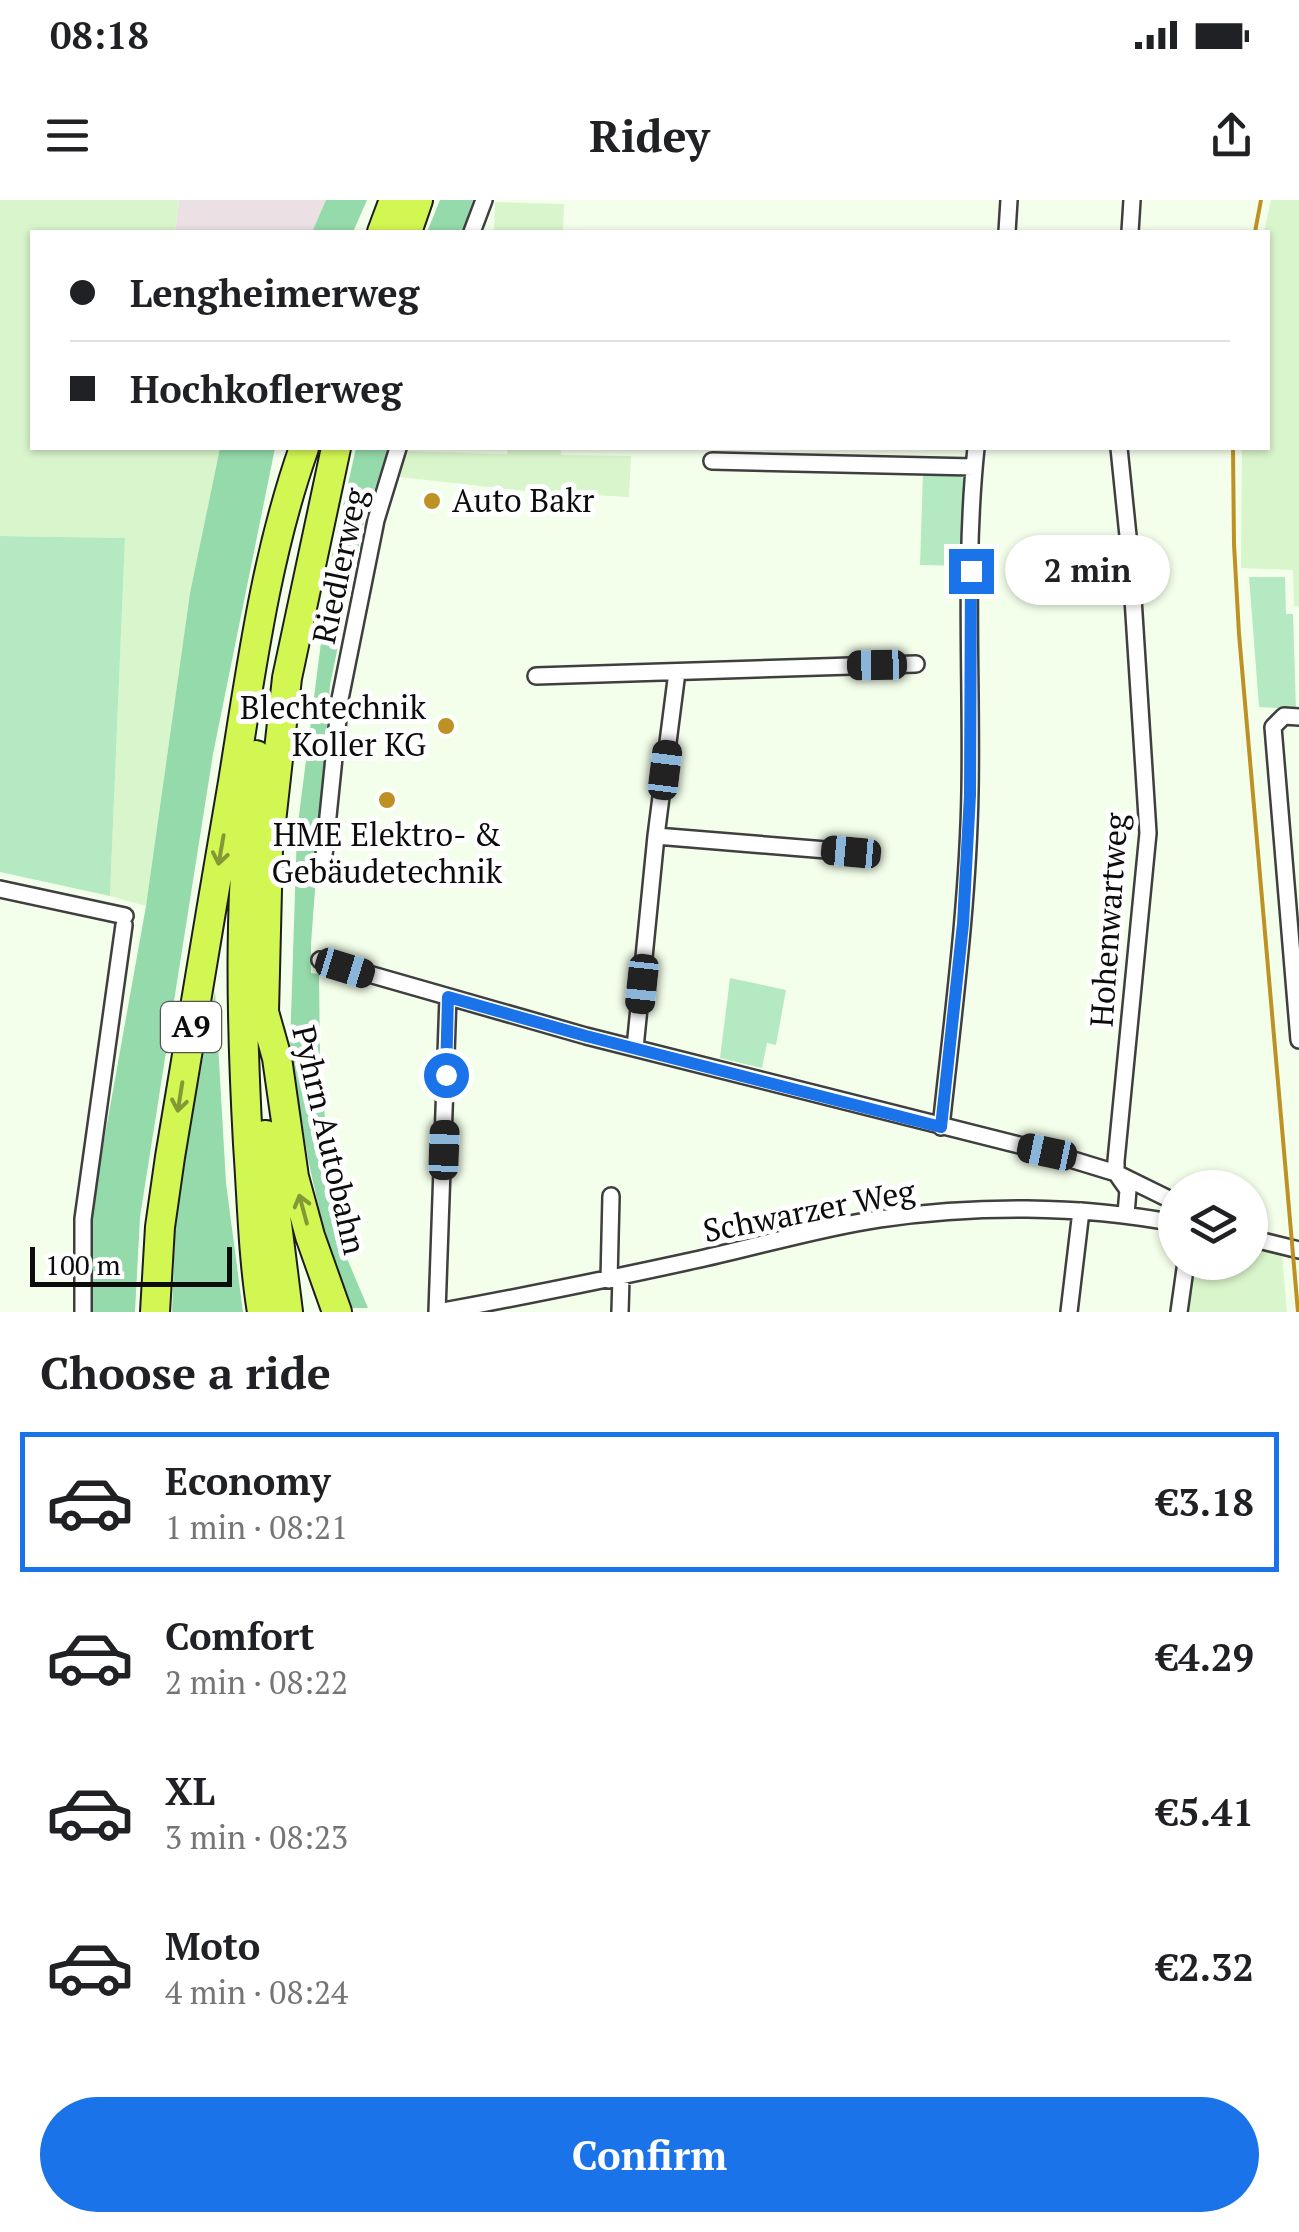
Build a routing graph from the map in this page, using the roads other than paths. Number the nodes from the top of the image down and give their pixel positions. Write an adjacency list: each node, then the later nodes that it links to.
1 (394, 200): 6 (highway)
2 (418, 200): 7 (highway)
3 (484, 200): 8 (street)
4 (1009, 200): 9 (street)
5 (1132, 200): 10 (street)
6 (383, 230)
7 (407, 230)
8 (473, 230)
9 (1006, 230)
10 (1130, 230)
11 (303, 450): 47 (highway, A9, one-way to 47)
12 (312, 450): 44 (highway)
13 (336, 450): 30 (highway, Pyhrn Autobahn / A9)
14 (397, 450): 25 (street, Riedlerweg)
15 (976, 450): 18 (street)
16 (1119, 450): 34 (street, Hohenwartweg)
17 (712, 462): 18 (street)
18 (974, 467): 33 (street)
19 (916, 664): 20 (street)
20 (677, 672): 21 (street); 23 (street)
21 (536, 676)
22 (1299, 717): 27 (street)
23 (656, 836): 24 (street); 32 (street)
24 (851, 852)
25 (322, 875)
26 (0, 889): 46 (street)
27 (1295, 943): 31 (street)
28 (320, 960): 29 (street)
29 (448, 997): 32 (street); 48 (street)
30 (264, 1012): 44 (highway); 45 (highway, Pyhrn Autobahn / A9, one-way to 30)
31 (1299, 1040)
32 (635, 1048): 33 (street)
33 (941, 1127): 34 (street)
34 (1116, 1173): 35 (street); 38 (street, Hohenwartweg)
35 (1158, 1194)
36 (611, 1196): 42 (street)
37 (1081, 1211): 38 (street, Schwarzer Weg); 42 (street, Schwarzer Weg); 50 (street)
38 (1126, 1214): 39 (street, Schwarzer Weg)
39 (1158, 1220)
40 (1268, 1242): 41 (street)
41 (1299, 1250)
42 (615, 1278): 48 (street, Schwarzer Weg); 49 (street)
43 (1183, 1280): 51 (street)
44 (274, 1307)
45 (334, 1307)
46 (83, 1312)
47 (155, 1312)
48 (438, 1312)
49 (620, 1312)
50 (1070, 1312)
51 (1179, 1312)

